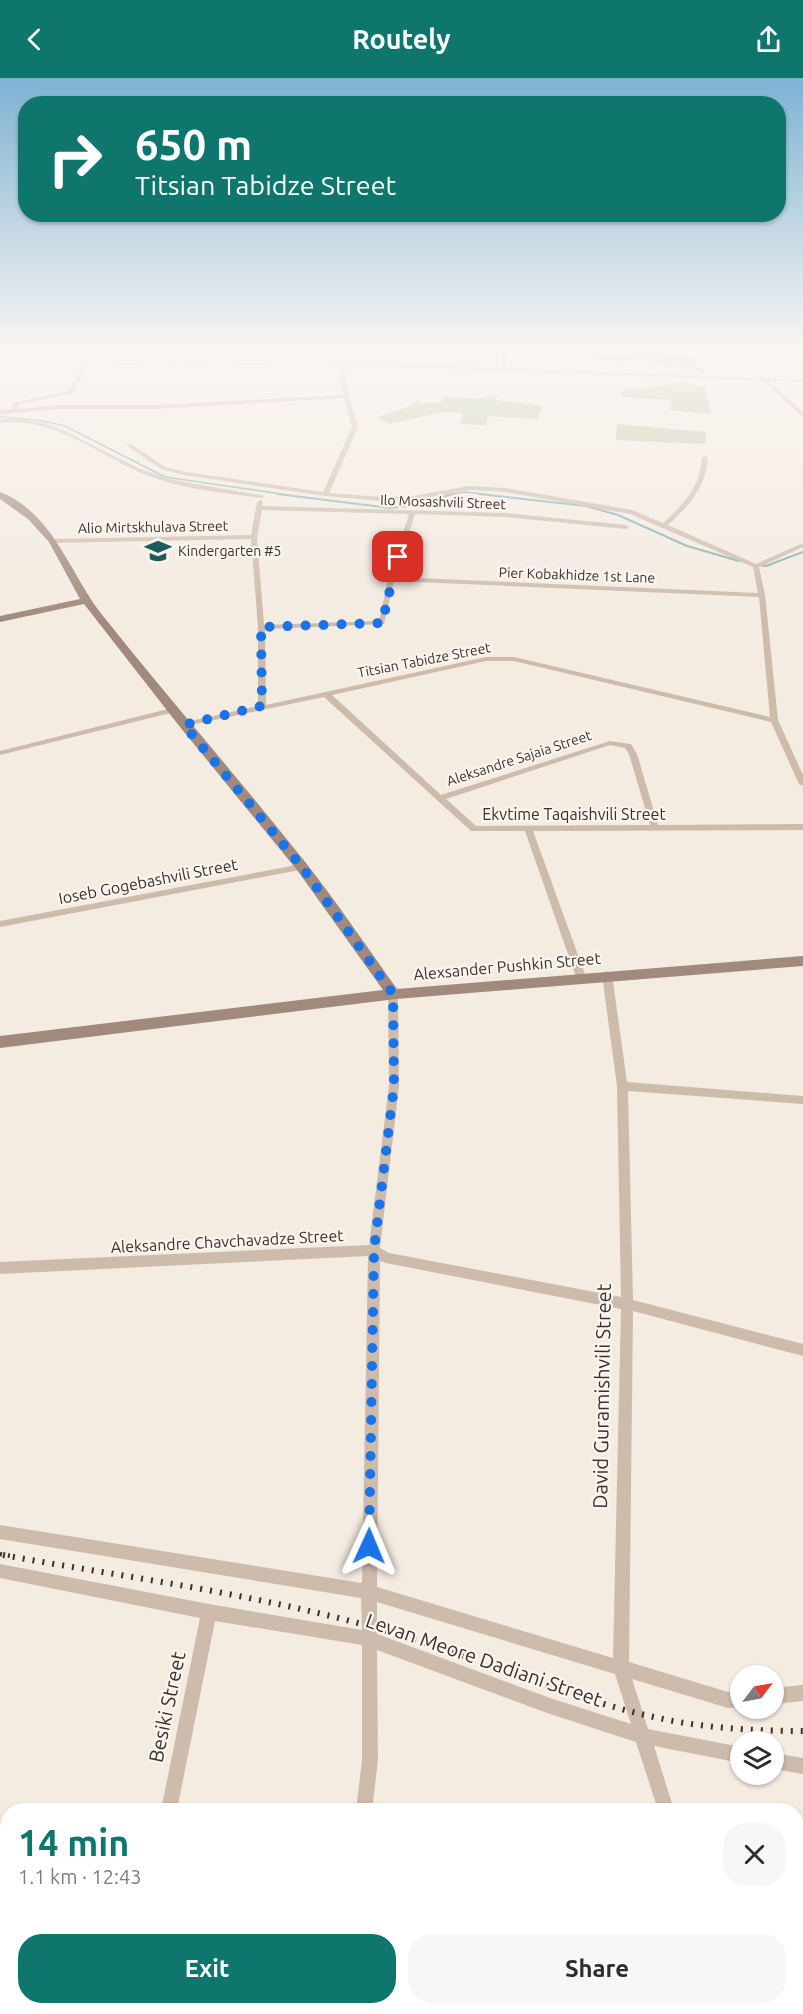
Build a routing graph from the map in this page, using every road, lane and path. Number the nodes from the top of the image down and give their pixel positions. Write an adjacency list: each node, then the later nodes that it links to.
1 (83, 441): 8 (street)
2 (349, 441): 6 (street)
3 (129, 445): 5 (street)
4 (705, 458): 11 (street)
5 (274, 487): 6 (street); 8 (street)
6 (325, 494): 11 (street)
7 (0, 495): 14 (street)
8 (262, 495): 9 (street)
9 (259, 508): 10 (street, Ilo Mosashvili Street); 13 (street)
10 (412, 513): 12 (street, Ilo Mosashvili Street); 17 (street)
11 (665, 525): 16 (street)
12 (626, 526)
13 (254, 537): 14 (street, Alio Mirtskhulava Street); 21 (street)
14 (52, 541): 19 (street)
15 (803, 545): 16 (street)
16 (756, 566): 18 (street)
17 (392, 579): 18 (street, Pier Kobakhidze 1st Lane); 21 (street)
18 (762, 595): 25 (street)
19 (86, 601): 20 (street); 24 (street)
20 (0, 620)
21 (261, 627): 23 (street)
22 (326, 694): 23 (street, Titsian Tabidze Street); 25 (street, Titsian Tabidze Street); 29 (street, Ekvtime Taqaishvili Street)
23 (262, 706): 26 (street, Titsian Tabidze Street)
24 (172, 710): 26 (street); 27 (street)
25 (774, 720): 28 (street)
26 (184, 725): 33 (street)
27 (0, 753)
28 (803, 784)
29 (439, 798): 31 (street, Ekvtime Taqaishvili Street); 32 (street, Aleksandre Sajaia Street)
30 (803, 827): 32 (street, Ekvtime Taqaishvili Street)
31 (528, 829): 32 (street, Ekvtime Taqaishvili Street); 37 (street)
32 (655, 829)
33 (302, 867): 34 (street, Ioseb Gogebashvili Street); 38 (street)
34 (0, 924)
35 (803, 961): 36 (street, Alexsander Pushkin Street)
36 (607, 975): 37 (street, Alexsander Pushkin Street); 40 (street, David Guramishvili Street)
37 (581, 977): 38 (street, Alexsander Pushkin Street)
38 (393, 994): 39 (street, Alexsander Pushkin Street); 42 (street)
39 (0, 1042)
40 (622, 1086): 41 (street); 44 (street, David Guramishvili Street)
41 (803, 1100)
42 (374, 1250): 43 (street, Aleksandre Chavchavadze Street); 44 (street, Aleksandre Chavchavadze Street); 48 (street)
43 (0, 1268)
44 (627, 1304): 45 (street, Aleksandre Chavchavadze Street); 51 (street, David Guramishvili Street)
45 (803, 1350)
46 (0, 1532): 48 (street, Levan Meore Dadiani Street)
47 (0, 1571): 49 (street, Levan Meore Dadiani Street)
48 (369, 1592): 50 (street); 51 (street, Levan Meore Dadiani Street)
49 (209, 1612): 50 (street, Levan Meore Dadiani Street); 59 (street, Besiki Street)
50 (369, 1639): 55 (street, Levan Meore Dadiani Street); 60 (street)
51 (621, 1668): 54 (street, Levan Meore Dadiani Street); 55 (street, David Guramishvili Street)
52 (803, 1693): 53 (street)
53 (784, 1695)
54 (730, 1700)
55 (643, 1736): 56 (street, Levan Meore Dadiani Street); 61 (street, David Guramishvili Street)
56 (730, 1753)
57 (784, 1763): 58 (street)
58 (803, 1766)
59 (170, 1803)
60 (365, 1803)
61 (664, 1803)

